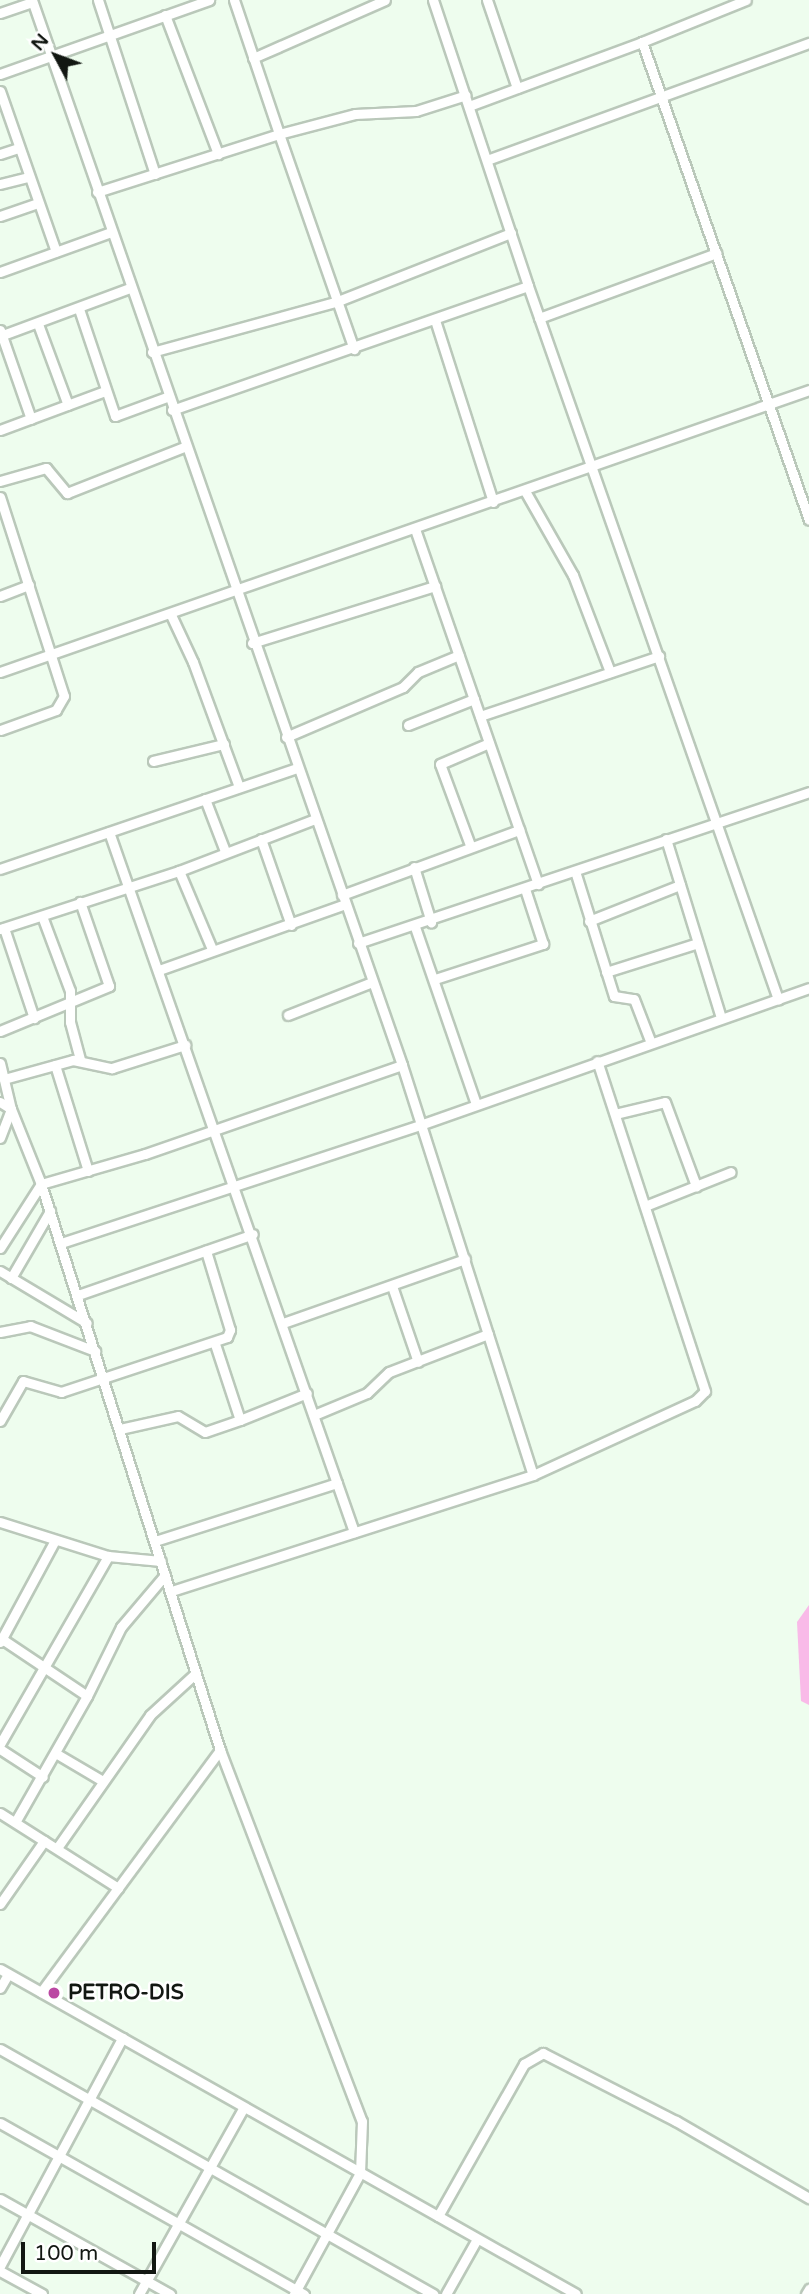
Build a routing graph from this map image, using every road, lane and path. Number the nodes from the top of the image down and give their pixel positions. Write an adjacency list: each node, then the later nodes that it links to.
1 (98, 0): 12 (street)
2 (209, 0): 9 (street)
3 (234, 0): 16 (street)
4 (385, 0): 16 (street)
5 (433, 0): 20 (street)
6 (487, 0): 18 (street)
7 (746, 0): 13 (street)
8 (32, 1): 10 (street); 15 (street)
9 (194, 3): 11 (street)
10 (0, 13)
11 (165, 15): 12 (street); 28 (street)
12 (111, 34): 15 (street); 30 (street)
13 (642, 42): 18 (street); 21 (street)
14 (809, 43): 21 (street)
15 (51, 56): 17 (street); 33 (street)
16 (253, 58): 25 (street)
17 (0, 74)
18 (517, 88): 22 (street)
19 (0, 91): 23 (street)
20 (466, 95): 22 (street); 25 (street)
21 (662, 99): 29 (street); 39 (street)
22 (469, 106): 29 (street)
23 (10, 122): 24 (street); 26 (street)
24 (0, 126)
25 (279, 134): 28 (street); 43 (street)
26 (19, 148): 27 (street); 31 (street)
27 (0, 154)
28 (218, 154): 30 (street)
29 (487, 160): 37 (street)
30 (155, 174): 33 (street)
31 (29, 177): 32 (street); 34 (street)
32 (0, 184)
33 (97, 192): 36 (street)
34 (38, 203): 35 (street); 38 (street)
35 (0, 216)
36 (111, 232): 38 (street); 42 (street)
37 (511, 233): 41 (street); 43 (street)
38 (56, 252): 40 (street)
39 (717, 253): 45 (street); 54 (street)
40 (0, 272)
41 (528, 286): 45 (street); 46 (street)
42 (130, 288): 44 (street); 50 (street)
43 (338, 301): 49 (street); 50 (street)
44 (79, 309): 47 (street); 52 (street)
45 (539, 318): 60 (street)
46 (435, 320): 49 (street); 64 (street)
47 (38, 324): 48 (street); 55 (street)
48 (1, 334): 57 (street)
49 (354, 349): 56 (street)
50 (152, 352): 53 (street)
51 (809, 390): 54 (street)
52 (105, 391): 53 (street); 55 (street)
53 (167, 397): 56 (street)
54 (770, 404): 60 (street); 66 (street)
55 (68, 405): 57 (street)
56 (172, 410): 59 (street)
57 (32, 419): 58 (street)
58 (0, 430)
59 (184, 447): 61 (street); 70 (street)
60 (592, 467): 62 (street); 76 (street)
61 (0, 481)
62 (525, 491): 64 (street); 78 (street)
63 (0, 497): 65 (street)
64 (493, 502): 67 (street)
65 (2, 511): 68 (street)
66 (809, 520)
67 (415, 529): 69 (street); 70 (street)
68 (29, 585): 71 (street); 74 (street)
69 (435, 586): 73 (street); 75 (street)
70 (234, 593): 72 (street); 73 (street)
71 (0, 596)
72 (171, 615): 74 (street); 85 (street)
73 (252, 643): 83 (street)
74 (54, 655): 77 (street); 82 (street)
75 (459, 655): 79 (street); 83 (street)
76 (659, 656): 78 (street); 92 (street)
77 (0, 672)
78 (610, 672): 80 (street)
79 (474, 699): 80 (street); 81 (street)
80 (480, 716): 84 (street)
81 (408, 725)
82 (0, 730)
83 (286, 737): 87 (street)
84 (489, 743): 93 (street); 97 (street)
85 (224, 744): 86 (street); 88 (street)
86 (153, 761)
87 (296, 768): 88 (street); 91 (street)
88 (239, 787): 90 (street)
89 (809, 792): 92 (street)
90 (205, 799): 94 (street); 98 (street)
91 (315, 819): 95 (street); 107 (street)
92 (717, 822): 96 (street); 123 (street)
93 (519, 830): 97 (street); 104 (street)
94 (108, 832): 100 (street); 103 (street)
95 (261, 839): 98 (street); 112 (street)
96 (666, 839): 102 (street); 105 (street)
97 (470, 845): 99 (street)
98 (225, 851): 101 (street)
99 (414, 867): 107 (street); 111 (street)
100 (0, 869)
101 (179, 871): 103 (street); 117 (street)
102 (575, 871): 104 (street); 110 (street)
103 (127, 884): 108 (street); 118 (street)
104 (538, 884): 106 (street)
105 (680, 885): 110 (street); 116 (street)
106 (525, 889): 111 (street); 120 (street)
107 (343, 900): 112 (street); 115 (street)
108 (80, 902): 109 (street); 124 (street)
109 (41, 916): 114 (street); 124 (street)
110 (589, 920): 119 (street)
111 (431, 922): 113 (street)
112 (291, 925): 117 (street)
113 (415, 927): 115 (street); 120 (street)
114 (2, 929): 126 (street)
115 (358, 943): 121 (street)
116 (698, 943): 119 (street); 127 (street)
117 (212, 949): 118 (street)
118 (159, 970): 130 (street)
119 (606, 972): 129 (street)
120 (435, 979): 138 (street)
121 (372, 982): 125 (street); 135 (street)
122 (809, 988): 123 (street)
123 (778, 999): 127 (street)
124 (71, 1005): 126 (street); 131 (street)
125 (288, 1016)
126 (34, 1018): 128 (street)
127 (721, 1018): 129 (street)
128 (0, 1031)
129 (652, 1043): 132 (street)
130 (185, 1045): 131 (street); 142 (street)
131 (80, 1060): 134 (street)
132 (597, 1060): 138 (street); 140 (street)
133 (0, 1063): 136 (street)
134 (55, 1065): 136 (street); 144 (street)
135 (402, 1065): 141 (street); 142 (street)
136 (4, 1079): 139 (street)
137 (0, 1102): 139 (street)
138 (476, 1104): 141 (street)
139 (11, 1109): 143 (street); 146 (street)
140 (615, 1114): 148 (street); 149 (street)
141 (421, 1125): 147 (street); 155 (street)
142 (216, 1131): 144 (street); 147 (street)
143 (0, 1138)
144 (88, 1171): 146 (street)
145 (731, 1172): 148 (street)
146 (41, 1184): 150 (street); 153 (street)
147 (236, 1185): 151 (street); 152 (street)
148 (696, 1186): 149 (street)
149 (645, 1206): 173 (street)
150 (50, 1212): 152 (street); 157 (street)
151 (253, 1234): 154 (street); 161 (street)
152 (61, 1243): 159 (street)
153 (0, 1248)
154 (206, 1251): 159 (street); 164 (street)
155 (465, 1259): 158 (street); 163 (street)
156 (0, 1272): 157 (street)
157 (11, 1278): 160 (street)
158 (392, 1286): 161 (street); 166 (street)
159 (78, 1295): 160 (street)
160 (86, 1323): 165 (street)
161 (283, 1323): 168 (street)
162 (0, 1332): 165 (street)
163 (488, 1334): 166 (street); 173 (street)
164 (215, 1344): 167 (street); 170 (street)
165 (95, 1351): 167 (street)
166 (418, 1362): 169 (street)
167 (104, 1378): 171 (street); 172 (street)
168 (307, 1393): 169 (street); 170 (street)
169 (314, 1415): 174 (street)
170 (240, 1420): 172 (street)
171 (0, 1421)
172 (120, 1429): 177 (street)
173 (533, 1475): 176 (street)
174 (337, 1483): 176 (street); 177 (street)
175 (0, 1522): 178 (street)
176 (354, 1532): 182 (street)
177 (155, 1541): 180 (street)
178 (54, 1542): 179 (street); 183 (street)
179 (108, 1556): 180 (street); 184 (street)
180 (161, 1561): 181 (street)
181 (165, 1575): 182 (street); 186 (street)
182 (171, 1591): 185 (street)
183 (1, 1641): 184 (street)
184 (44, 1667): 186 (street); 187 (street)
185 (196, 1673): 189 (street); 192 (street)
186 (87, 1696): 190 (street)
187 (0, 1744)
188 (0, 1749): 191 (street)
189 (220, 1750): 197 (street); 209 (street)
190 (57, 1754): 191 (street); 192 (street)
191 (43, 1777): 194 (street)
192 (101, 1780): 196 (street)
193 (0, 1813): 194 (street)
194 (15, 1822): 195 (street)
195 (44, 1841): 196 (street); 198 (street)
196 (57, 1848): 197 (street)
197 (118, 1888): 201 (street)
198 (0, 1905)
199 (4, 1971): 200 (street); 201 (street)
200 (0, 1988)
201 (41, 1992): 202 (street)
202 (122, 2038): 204 (street); 205 (street)
203 (0, 2049): 204 (street)
204 (90, 2101): 207 (street); 208 (street)
205 (244, 2107): 208 (street); 209 (street)
206 (0, 2123): 207 (street)
207 (60, 2156): 212 (street); 214 (street)
208 (209, 2168): 214 (street); 215 (street)
209 (360, 2173): 213 (street); 215 (street)
210 (809, 2198): 213 (street)
211 (0, 2199): 212 (street)
212 (28, 2214): 217 (street); 218 (street)
213 (438, 2216): 216 (street)
214 (178, 2223): 218 (street); 220 (street)
215 (326, 2236): 220 (street); 224 (street)
216 (477, 2238): 225 (street); 226 (street)
217 (0, 2268): 221 (street)
218 (146, 2281): 222 (street); 223 (street)
219 (809, 2289): 227 (street)
220 (298, 2293)
221 (42, 2294)
222 (139, 2294)
223 (170, 2294)
224 (433, 2294)
225 (446, 2294)
226 (576, 2294)
227 (806, 2294)

